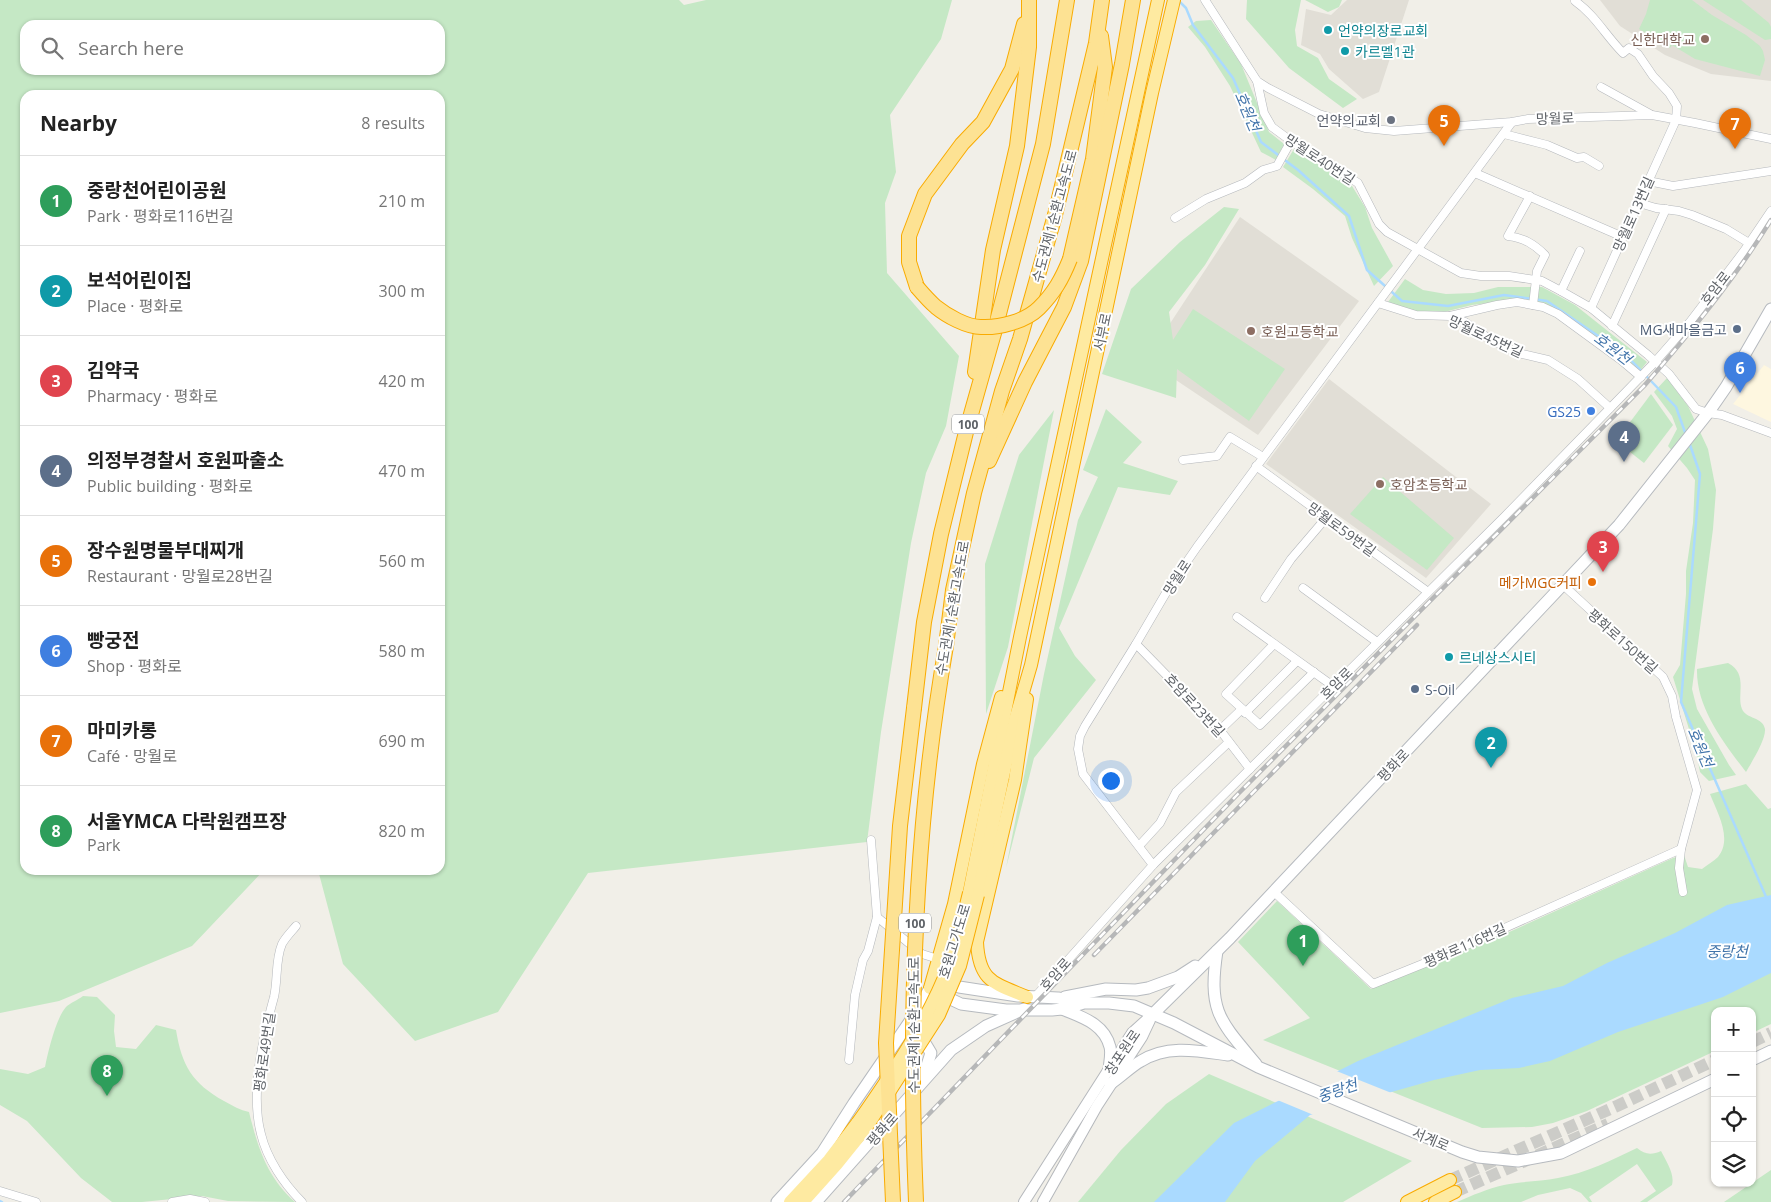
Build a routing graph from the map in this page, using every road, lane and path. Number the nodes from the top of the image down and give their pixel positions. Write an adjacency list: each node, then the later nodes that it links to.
1 (1067, 0): 44 (highway, 수도권제1순환고속도로 / 100)
2 (1102, 0): 9 (highway, 수도권제1순환고속도로 / 100)
3 (1133, 0): 49 (highway)
4 (1158, 0): 56 (highway, 서부로)
5 (1174, 0): 61 (highway, 서부로)
6 (1205, 0): 11 (street)
7 (1575, 1): 14 (street)
8 (1029, 3): 10 (highway)
9 (1099, 17): 10 (highway, bridge); 49 (highway, 수도권제1순환고속도로 / 100)
10 (1026, 33): 44 (highway)
11 (1257, 81): 15 (street, 망월로); 18 (street, 망월로40번길)
12 (1601, 87): 13 (street)
13 (1652, 115): 14 (street, 망월로); 15 (street, 망월로)
14 (1676, 120): 17 (street, 망월로); 22 (street, 망월로13번길)
15 (1512, 122): 16 (street)
16 (1504, 134): 19 (street); 21 (street)
17 (1771, 139)
18 (1291, 142): 27 (street); 30 (street, 망월로40번길)
19 (1600, 166)
20 (1771, 171): 22 (street)
21 (1475, 173): 23 (street); 30 (street)
22 (1648, 181): 24 (street, 망월로13번길)
23 (1530, 196): 28 (street); 32 (street)
24 (1638, 203): 25 (street); 28 (street, 망월로13번길)
25 (1666, 209): 29 (street); 39 (street)
26 (1771, 211): 29 (street, 호암로)
27 (1175, 218)
28 (1623, 237): 36 (street, 망월로13번길)
29 (1749, 243): 40 (street, 호암로)
30 (1418, 248): 32 (street, 망월로40번길); 34 (street, 망월로)
31 (1580, 251): 33 (street)
32 (1536, 280): 33 (street, 망월로40번길); 35 (street)
33 (1561, 291): 36 (street, 망월로40번길)
34 (1378, 303): 38 (street, 망월로45번길); 46 (street, 망월로)
35 (1533, 305): 38 (street); 41 (street)
36 (1591, 308): 39 (street, 망월로40번길)
37 (1771, 310): 43 (main road)
38 (1450, 316): 42 (street, 망월로45번길)
39 (1612, 326): 40 (street, 망월로40번길)
40 (1655, 362): 41 (street, 호암로); 43 (street, 망월로40번길)
41 (1642, 376): 42 (street, 호암로)
42 (1610, 408): 53 (street, 호암로)
43 (1708, 413): 45 (street); 51 (main road, 평화로)
44 (966, 432): 107 (highway, 수도권제1순환고속도로 / 100, bridge)
45 (1771, 433)
46 (1263, 457): 47 (street); 48 (street, 망월로)
47 (1183, 460)
48 (1256, 466): 50 (street, 망월로59번길); 58 (street, 망월로)
49 (974, 494): 108 (highway, 수도권제1순환고속도로 / 100, bridge)
50 (1326, 518): 53 (street, 망월로59번길); 54 (street)
51 (1563, 585): 70 (street, 평화로150번길); 72 (main road, 평화로)
52 (1303, 588): 57 (street)
53 (1428, 592): 57 (street, 호암로)
54 (1265, 598)
55 (1237, 617): 59 (street)
56 (1020, 637): 74 (highway, 호원고가도로); 77 (highway)
57 (1377, 642): 63 (street, 호암로)
58 (1136, 644): 65 (street, 호암로23번길); 69 (street, 망월로)
59 (1274, 644): 60 (street); 64 (street)
60 (1297, 661): 62 (street); 64 (street)
61 (1031, 665): 74 (highway, 호원고가도로); 78 (highway)
62 (1314, 672): 63 (street); 64 (street)
63 (1333, 686): 67 (street, 호암로)
64 (1244, 711): 65 (street)
65 (1220, 730): 66 (street, 호암로23번길)
66 (1229, 742): 67 (street, 호암로23번길); 69 (street)
67 (1250, 769): 71 (street, 호암로)
68 (871, 840): 75 (street)
69 (1139, 846): 71 (street, 망월로)
70 (1681, 849): 72 (street, 평화로116번길); 73 (street)
71 (1153, 865): 83 (street, 호암로)
72 (1273, 891): 79 (main road, 평화로)
73 (1684, 892)
74 (973, 894): 97 (highway, 호원고가도로, bridge)
75 (877, 917): 80 (street); 90 (street)
76 (296, 926): 102 (street, 평화로49번길)
77 (946, 930): 78 (highway); 80 (highway)
78 (977, 942): 83 (highway)
79 (1217, 951): 84 (main road); 86 (main road, 평화로); 92 (main road)
80 (938, 959): 81 (highway)
81 (930, 988): 82 (main road, 평화로); 85 (main road, 평화로); 91 (main road)
82 (1011, 995): 83 (main road, 평화로); 85 (main road)
83 (1028, 1001): 84 (main road, 평화로); 84 (main road, 평화로); 85 (main road, 평화로); 96 (main road, 평화로)
84 (1060, 1004): 86 (main road, 평화로); 93 (main road)
85 (1006, 1010)
86 (1154, 1014): 88 (main road, 서계로); 93 (street, 창포원로); 95 (street, 창포원로)
87 (1771, 1051): 89 (main road)
88 (1238, 1057): 92 (main road, 서계로); 95 (main road)
89 (1756, 1058)
90 (849, 1060)
91 (881, 1064): 96 (main road); 103 (main road)
92 (1258, 1067): 94 (main road, 서계로)
93 (1109, 1071): 109 (street, 창포원로)
94 (1711, 1081)
95 (1110, 1084): 110 (street, 창포원로)
96 (919, 1087): 106 (main road, 평화로)
97 (862, 1125): 104 (highway, 호원고가도로); 105 (highway, 호원고가도로)
98 (0, 1191): 99 (street)
99 (36, 1202)
100 (172, 1202): 101 (street)
101 (200, 1202)
102 (302, 1202)
103 (778, 1202)
104 (790, 1202)
105 (803, 1202)
106 (816, 1202)
107 (893, 1202)
108 (916, 1202)
109 (1024, 1202)
110 (1043, 1202)
111 (1407, 1202): 112 (highway)
112 (1435, 1202)

